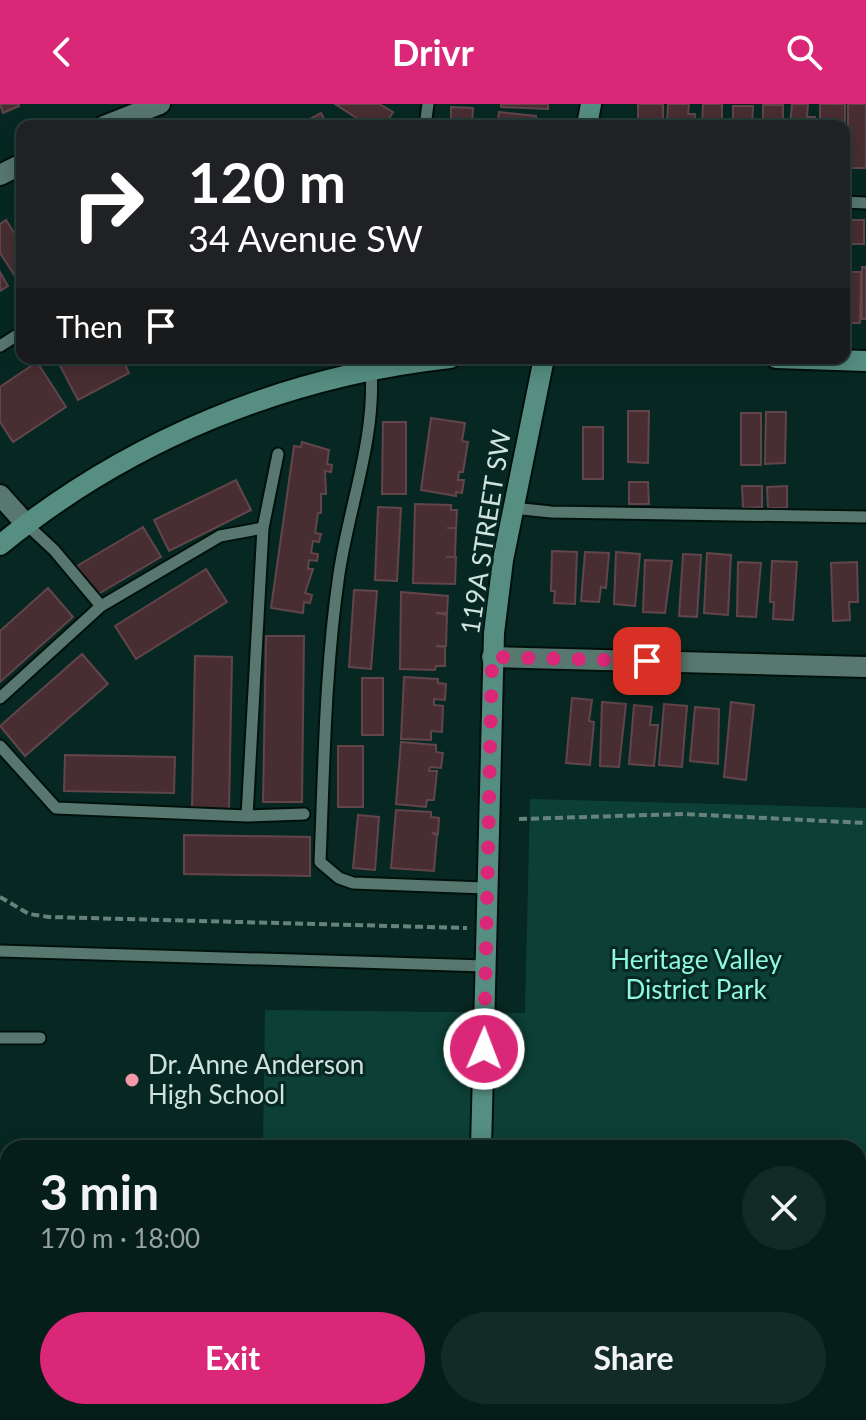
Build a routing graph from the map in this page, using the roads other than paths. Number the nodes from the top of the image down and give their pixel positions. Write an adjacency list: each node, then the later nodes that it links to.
1 (160, 104): 2 (street)
2 (119, 120)
3 (407, 364): 5 (street)
4 (543, 364): 8 (street, 119A STREET SW)
5 (371, 369): 10 (street); 20 (lane)
6 (278, 454): 11 (lane)
7 (0, 495): 10 (street)
8 (513, 508): 9 (lane); 14 (street, 119A STREET SW)
9 (866, 517)
10 (26, 524): 12 (street); 13 (lane)
11 (263, 528): 13 (lane); 19 (lane)
12 (0, 545)
13 (101, 606): 16 (lane)
14 (492, 657): 15 (street); 20 (street, 119A STREET SW)
15 (866, 667)
16 (0, 698)
17 (0, 746): 19 (lane)
18 (304, 814): 19 (lane)
19 (247, 816)
20 (485, 888): 22 (street, 119A STREET SW)
21 (0, 951): 22 (lane)
22 (485, 966): 25 (street, 119A STREET SW)
23 (0, 1038): 24 (lane)
24 (40, 1038)
25 (481, 1140)

